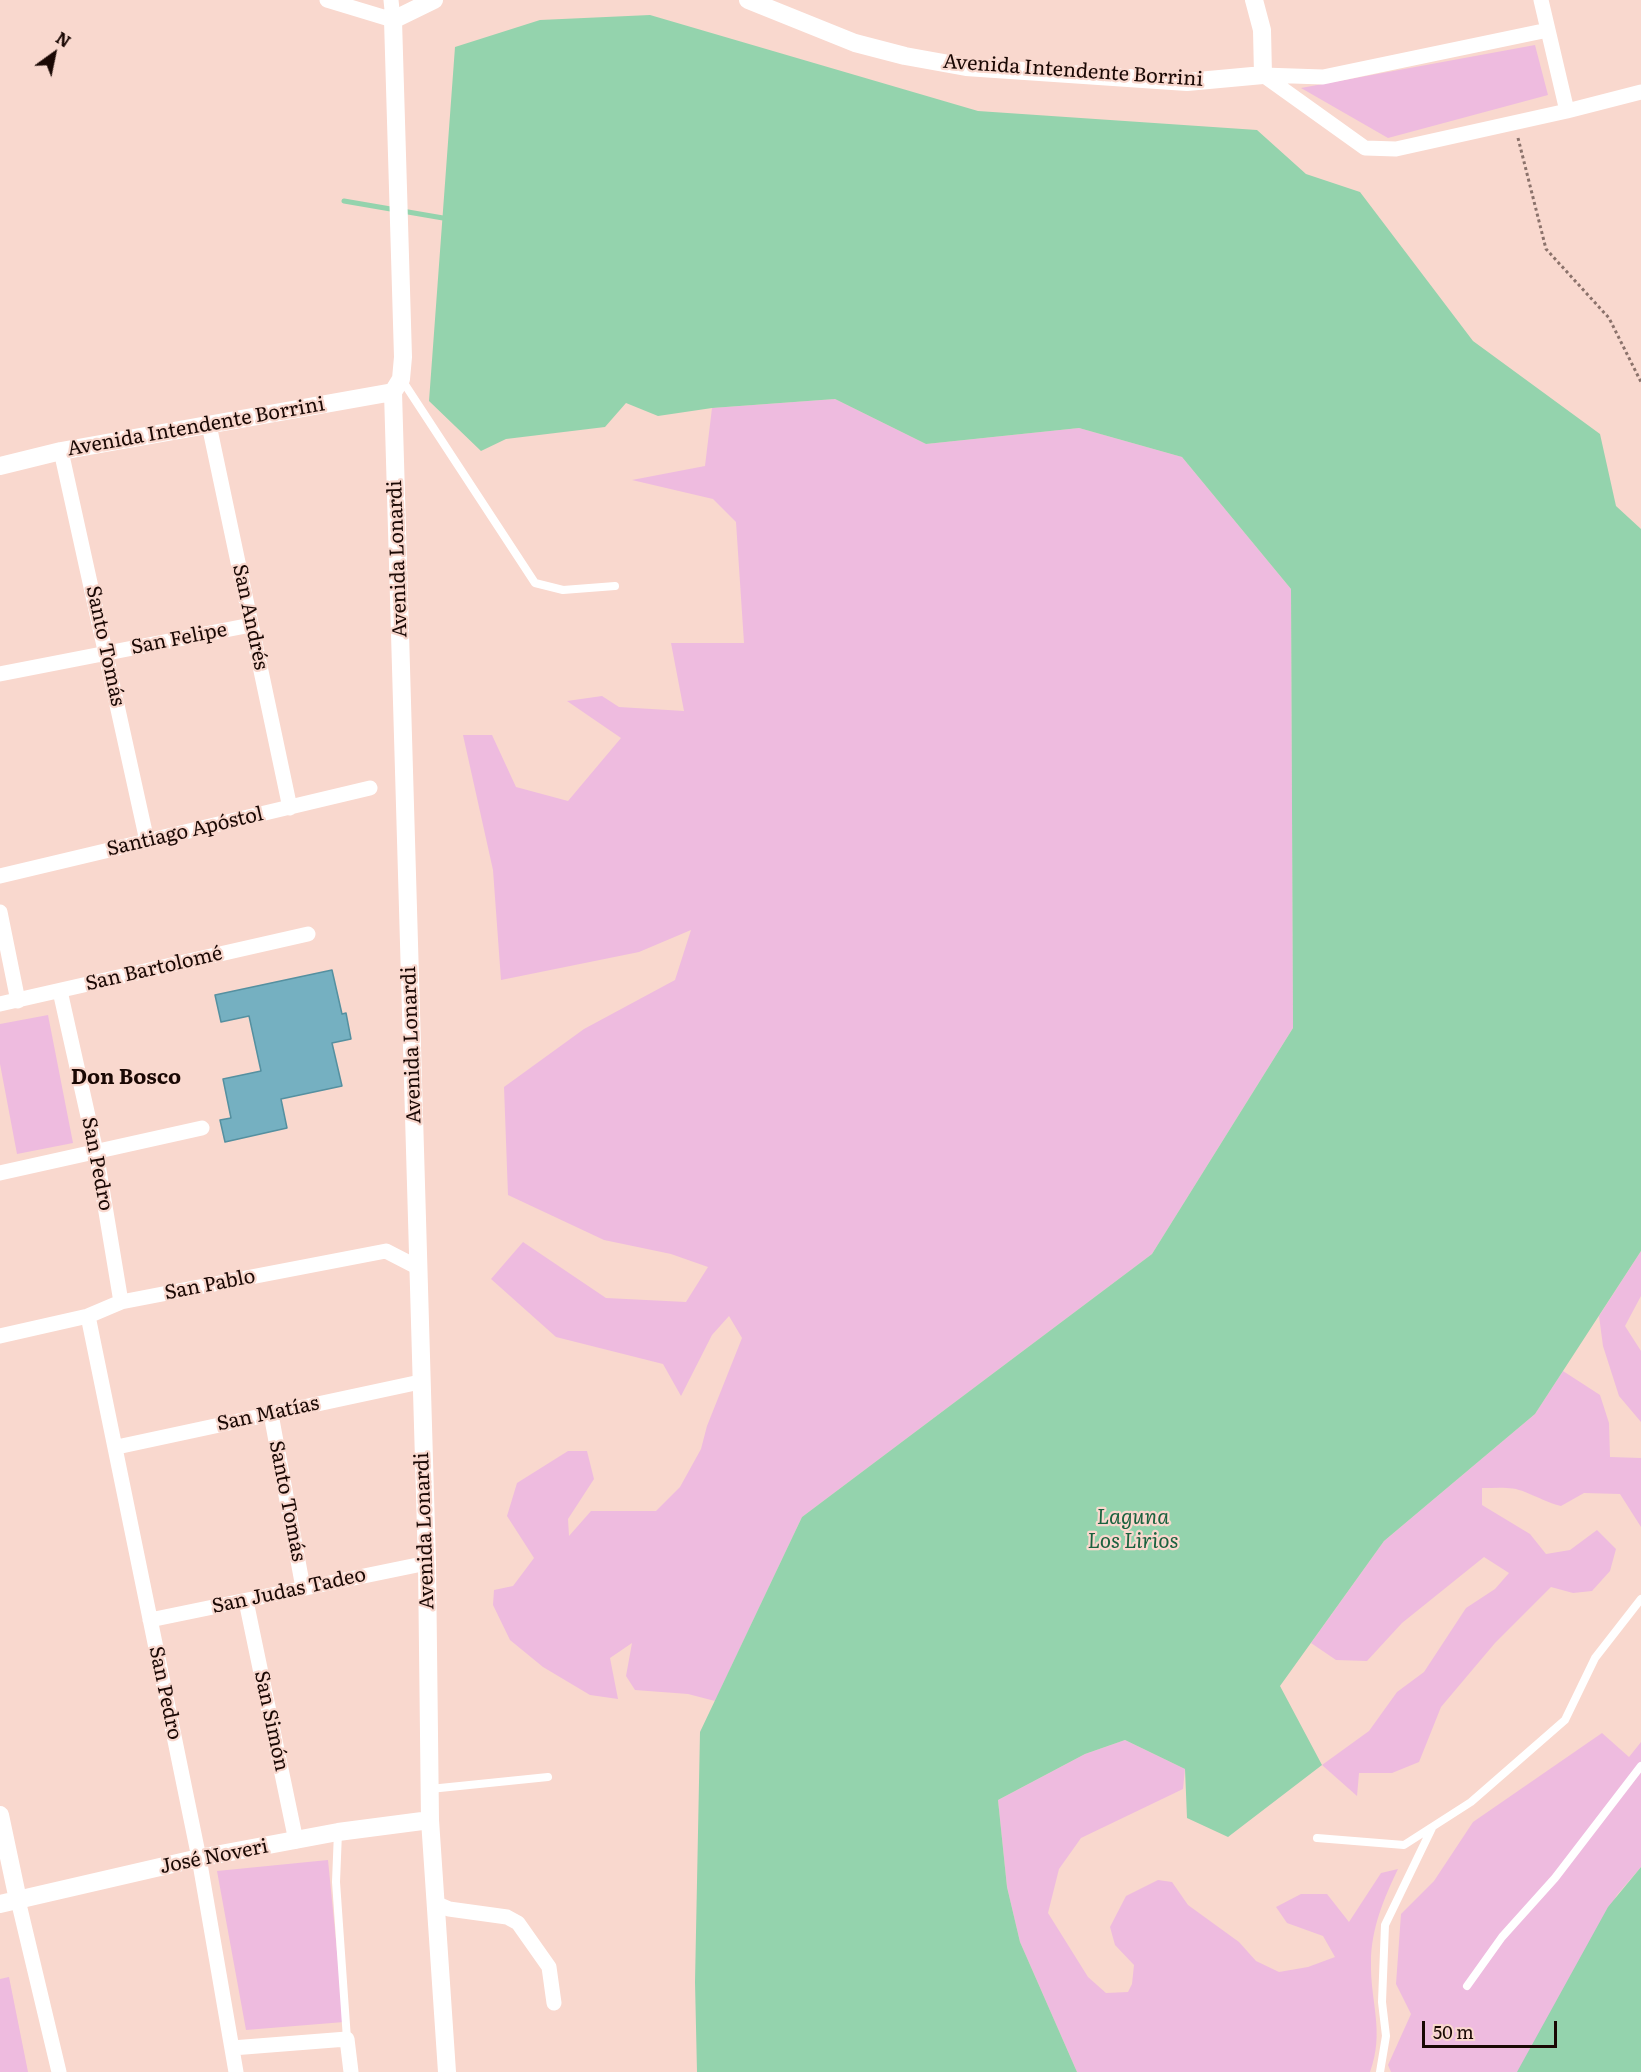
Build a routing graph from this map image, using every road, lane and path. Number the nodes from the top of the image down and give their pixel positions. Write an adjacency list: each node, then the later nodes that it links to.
1 (327, 0): 7 (street)
2 (391, 0): 7 (street)
3 (434, 0): 7 (street)
4 (748, 0): 9 (street, Avenida Intendente Borrini)
5 (1254, 0): 9 (street)
6 (1541, 0): 8 (street)
7 (393, 20): 14 (street, Avenida Lonardi)
8 (1548, 30): 9 (street, Avenida Intendente Borrini); 11 (street)
9 (1263, 75): 12 (street)
10 (1641, 92): 11 (street)
11 (1567, 111): 12 (street)
12 (1514, 121): 13 (path)
13 (1641, 382)
14 (397, 385): 15 (street, Avenida Intendente Borrini); 18 (lane); 34 (street, Avenida Lonardi)
15 (209, 425): 16 (street, Avenida Intendente Borrini); 19 (street, San Andrés)
16 (61, 451): 17 (street, Avenida Intendente Borrini); 20 (street, Santo Tomás)
17 (0, 466)
18 (615, 586)
19 (251, 626): 20 (street, San Felipe); 23 (street, San Andrés)
20 (107, 653): 21 (street, San Felipe); 24 (street, Santo Tomás)
21 (0, 674)
22 (370, 789): 23 (street, Santiago Apóstol)
23 (290, 808): 24 (street, Santiago Apóstol)
24 (147, 841): 25 (street, Santiago Apóstol)
25 (0, 876)
26 (0, 912): 29 (street)
27 (308, 934): 28 (street, San Bartolomé)
28 (60, 991): 29 (street, San Bartolomé); 32 (street, San Pedro)
29 (18, 1001): 30 (street, San Bartolomé)
30 (0, 1004)
31 (202, 1128): 32 (street)
32 (96, 1152): 33 (street); 35 (street, San Pedro)
33 (0, 1173)
34 (419, 1268): 35 (street, San Pablo); 38 (street, Avenida Lonardi)
35 (121, 1302): 36 (street, San Pablo)
36 (88, 1316): 37 (street, San Pablo); 40 (street, San Pedro)
37 (0, 1336)
38 (420, 1382): 39 (street, San Matías); 41 (street, Avenida Lonardi)
39 (270, 1414): 40 (street, San Matías); 42 (street, Santo Tomás)
40 (117, 1448): 45 (street, San Pedro)
41 (427, 1563): 42 (street, San Judas Tadeo); 48 (street, Avenida Lonardi)
42 (303, 1588): 44 (street, San Judas Tadeo)
43 (1641, 1599): 51 (lane)
44 (246, 1601): 45 (street, San Judas Tadeo); 54 (street, San Simón)
45 (150, 1620): 55 (street, San Pedro)
46 (1641, 1766): 58 (lane)
47 (548, 1777): 48 (lane)
48 (429, 1789): 50 (street, Avenida Lonardi)
49 (0, 1815): 56 (street)
50 (430, 1820): 52 (street, José Noveri); 57 (street, Avenida Lonardi)
51 (1432, 1827): 53 (lane); 66 (lane)
52 (338, 1832): 54 (street, José Noveri); 60 (lane)
53 (1317, 1838)
54 (296, 1842): 55 (street, José Noveri)
55 (199, 1858): 56 (street, José Noveri); 61 (street, San Pedro)
56 (9, 1902): 62 (street)
57 (435, 1903): 59 (street); 65 (street, Avenida Lonardi)
58 (1467, 1986)
59 (554, 2003)
60 (347, 2039): 61 (street); 64 (street)
61 (232, 2048): 63 (street, San Pedro)
62 (58, 2072)
63 (236, 2072)
64 (351, 2072)
65 (447, 2072)
66 (1380, 2072)

